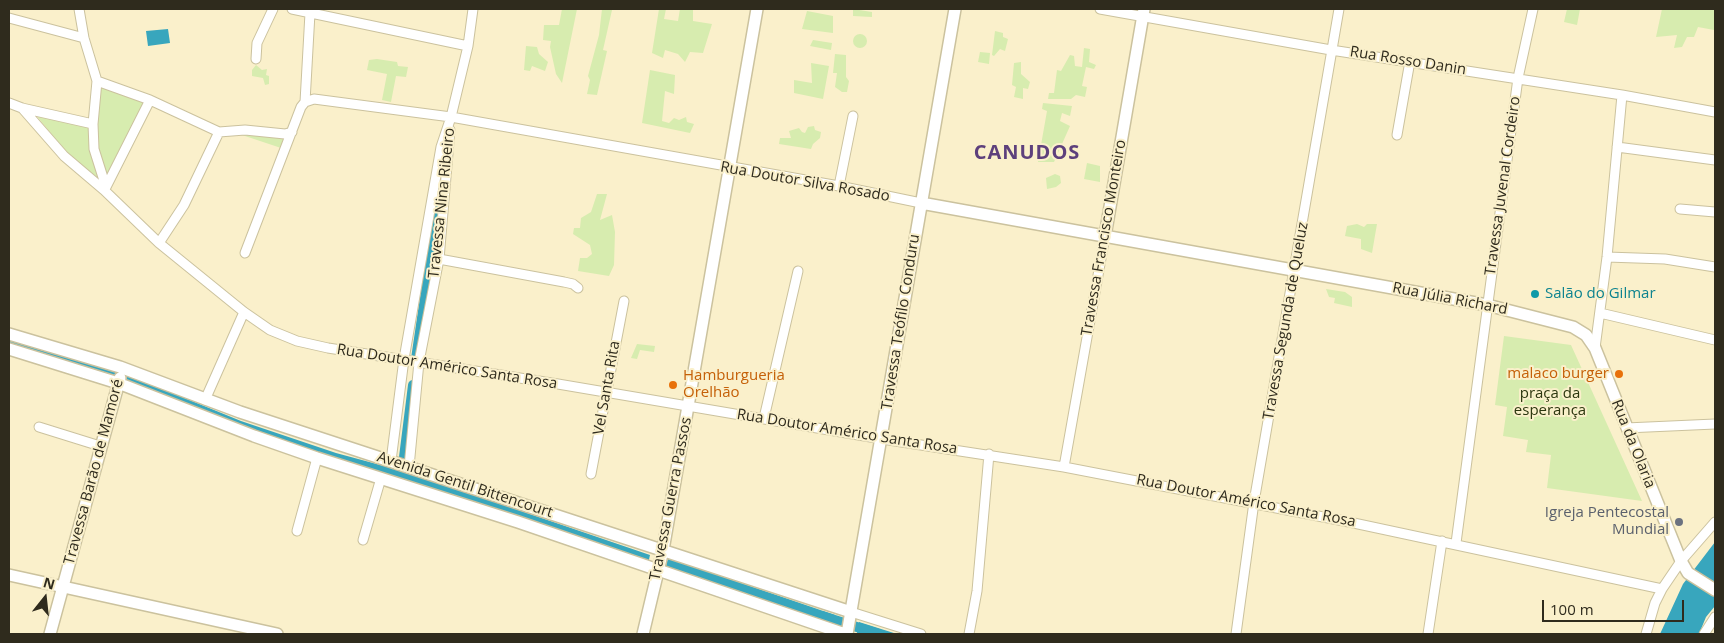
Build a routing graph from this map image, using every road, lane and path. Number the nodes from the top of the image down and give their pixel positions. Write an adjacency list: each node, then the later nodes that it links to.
1 (79, 9): 14 (street)
2 (273, 9): 17 (street)
3 (292, 9): 10 (street)
4 (474, 9): 15 (street, Travessa Nina Ribeiro)
5 (757, 9): 35 (street, Travessa Guerra Passos)
6 (955, 9): 38 (street, Travessa Teófilo Conduru)
7 (1100, 9): 12 (street, Rua Rosso Danin)
8 (1339, 9): 16 (street, Travessa Segunda de Queluz)
9 (1533, 9): 19 (street, Travessa Juvenal Cordeiro)
10 (310, 13): 11 (street); 23 (street)
11 (341, 13): 15 (street)
12 (1143, 13): 16 (street, Rua Rosso Danin); 41 (street, Travessa Francisco Monteiro)
13 (9, 18): 14 (street)
14 (84, 38): 20 (street)
15 (468, 46): 28 (street, Travessa Nina Ribeiro)
16 (1331, 50): 18 (street, Rua Rosso Danin); 47 (street, Travessa Segunda de Queluz)
17 (256, 59)
18 (1410, 61): 19 (street, Rua Rosso Danin); 32 (street)
19 (1518, 78): 21 (street, Rua Rosso Danin); 51 (street, Travessa Juvenal Cordeiro)
20 (97, 81): 22 (street); 29 (street)
21 (1622, 95): 26 (street, Rua Rosso Danin); 33 (street, Rua da Olaria)
22 (150, 100): 30 (street); 37 (street)
23 (304, 102): 28 (street, Rua Doutor Silva Rosado); 31 (street)
24 (9, 103): 25 (street, Rua Doutor Américo Santa Rosa)
25 (22, 108): 29 (street, Rua Doutor Américo Santa Rosa); 37 (street, Rua Doutor Américo Santa Rosa)
26 (1715, 112)
27 (853, 116): 36 (street)
28 (451, 117): 35 (street, Rua Doutor Silva Rosado); 45 (street, Travessa Nina Ribeiro); 58 (street, Travessa Nina Ribeiro)
29 (93, 124): 37 (street)
30 (219, 132): 31 (street); 42 (street)
31 (292, 132): 43 (street)
32 (1397, 135)
33 (1617, 147): 34 (street); 44 (street, Rua da Olaria)
34 (1715, 160)
35 (730, 168): 36 (street, Rua Doutor Silva Rosado); 63 (street, Travessa Guerra Passos)
36 (839, 186): 38 (street, Rua Doutor Silva Rosado)
37 (105, 189): 42 (street, Rua Doutor Américo Santa Rosa)
38 (920, 203): 41 (street, Rua Doutor Silva Rosado); 68 (street, Travessa Teófilo Conduru)
39 (1680, 209): 40 (street)
40 (1715, 212)
41 (1105, 236): 47 (street, Rua Doutor Silva Rosado); 74 (street, Travessa Francisco Monteiro)
42 (159, 243): 52 (street, Rua Doutor Américo Santa Rosa)
43 (245, 253)
44 (1607, 257): 46 (street); 53 (street, Rua da Olaria)
45 (439, 259): 49 (street); 59 (street, Travessa Nina Ribeiro)
46 (1715, 267)
47 (1295, 271): 51 (street, Rua Júlia Richard); 77 (street, Travessa Segunda de Queluz)
48 (798, 272): 64 (street)
49 (578, 288)
50 (624, 301): 61 (street, Vel Santa Rita)
51 (1486, 305): 56 (street, Rua Júlia Richard); 82 (street, Travessa Juvenal Cordeiro)
52 (244, 312): 58 (street, Rua Doutor Américo Santa Rosa); 62 (street)
53 (1600, 313): 55 (street); 56 (street, Rua da Olaria)
54 (9, 334): 60 (street, Avenida Gentil Bittencourt)
55 (1715, 340)
56 (1595, 348): 67 (street, Rua da Olaria)
57 (9, 350): 60 (street, Avenida Gentil Bittencourt)
58 (404, 359): 59 (street, Rua Doutor Américo Santa Rosa); 72 (street, Travessa Nina Ribeiro)
59 (419, 362): 61 (street, Rua Doutor Américo Santa Rosa); 73 (street, Travessa Nina Ribeiro)
60 (120, 376): 62 (street, Avenida Gentil Bittencourt); 69 (street, Travessa Barão de Mamoré); 71 (street, Avenida Gentil Bittencourt)
61 (606, 392): 63 (street, Rua Doutor Américo Santa Rosa); 75 (street, Vel Santa Rita)
62 (205, 400): 72 (street, Avenida Gentil Bittencourt)
63 (689, 406): 64 (street, Rua Doutor Américo Santa Rosa); 83 (street, Travessa Guerra Passos)
64 (764, 418): 68 (street, Rua Doutor Américo Santa Rosa)
65 (1715, 424): 67 (street)
66 (39, 427): 69 (street)
67 (1626, 428): 84 (street, Rua da Olaria)
68 (882, 439): 70 (street, Rua Doutor Américo Santa Rosa); 90 (street, Travessa Teófilo Conduru)
69 (100, 446): 87 (street, Travessa Barão de Mamoré)
70 (989, 454): 74 (street, Rua Doutor Américo Santa Rosa); 97 (street)
71 (317, 458): 76 (street, Avenida Gentil Bittencourt); 79 (street)
72 (391, 461): 73 (street, Avenida Gentil Bittencourt)
73 (409, 467): 83 (street, Avenida Gentil Bittencourt)
74 (1064, 467): 77 (street, Rua Doutor Américo Santa Rosa)
75 (592, 474)
76 (381, 478): 80 (street); 85 (street, Avenida Gentil Bittencourt)
77 (1254, 502): 81 (street, Rua Doutor Américo Santa Rosa); 98 (street, Travessa Segunda de Queluz)
78 (1715, 522): 84 (street)
79 (297, 531)
80 (363, 540)
81 (1442, 541): 82 (street, Rua Doutor Américo Santa Rosa); 99 (street)
82 (1456, 543): 88 (street, Rua Doutor Américo Santa Rosa)
83 (663, 550): 85 (street, Travessa Guerra Passos); 90 (street, Avenida Gentil Bittencourt)
84 (1681, 561): 88 (street); 89 (street, Rua da Olaria)
85 (658, 572): 94 (street, Travessa Guerra Passos); 95 (street, Avenida Gentil Bittencourt)
86 (9, 575): 87 (street)
87 (63, 588): 92 (street, Travessa Barão de Mamoré); 93 (street)
88 (1662, 589): 100 (street)
89 (1715, 590)
90 (851, 612): 95 (street, Travessa Teófilo Conduru); 96 (street, Avenida Gentil Bittencourt)
91 (1715, 617): 101 (street)
92 (50, 634)
93 (277, 634)
94 (643, 634)
95 (846, 634)
96 (921, 634)
97 (969, 634)
98 (1236, 634)
99 (1428, 634)
100 (1646, 634)
101 (1704, 634)

